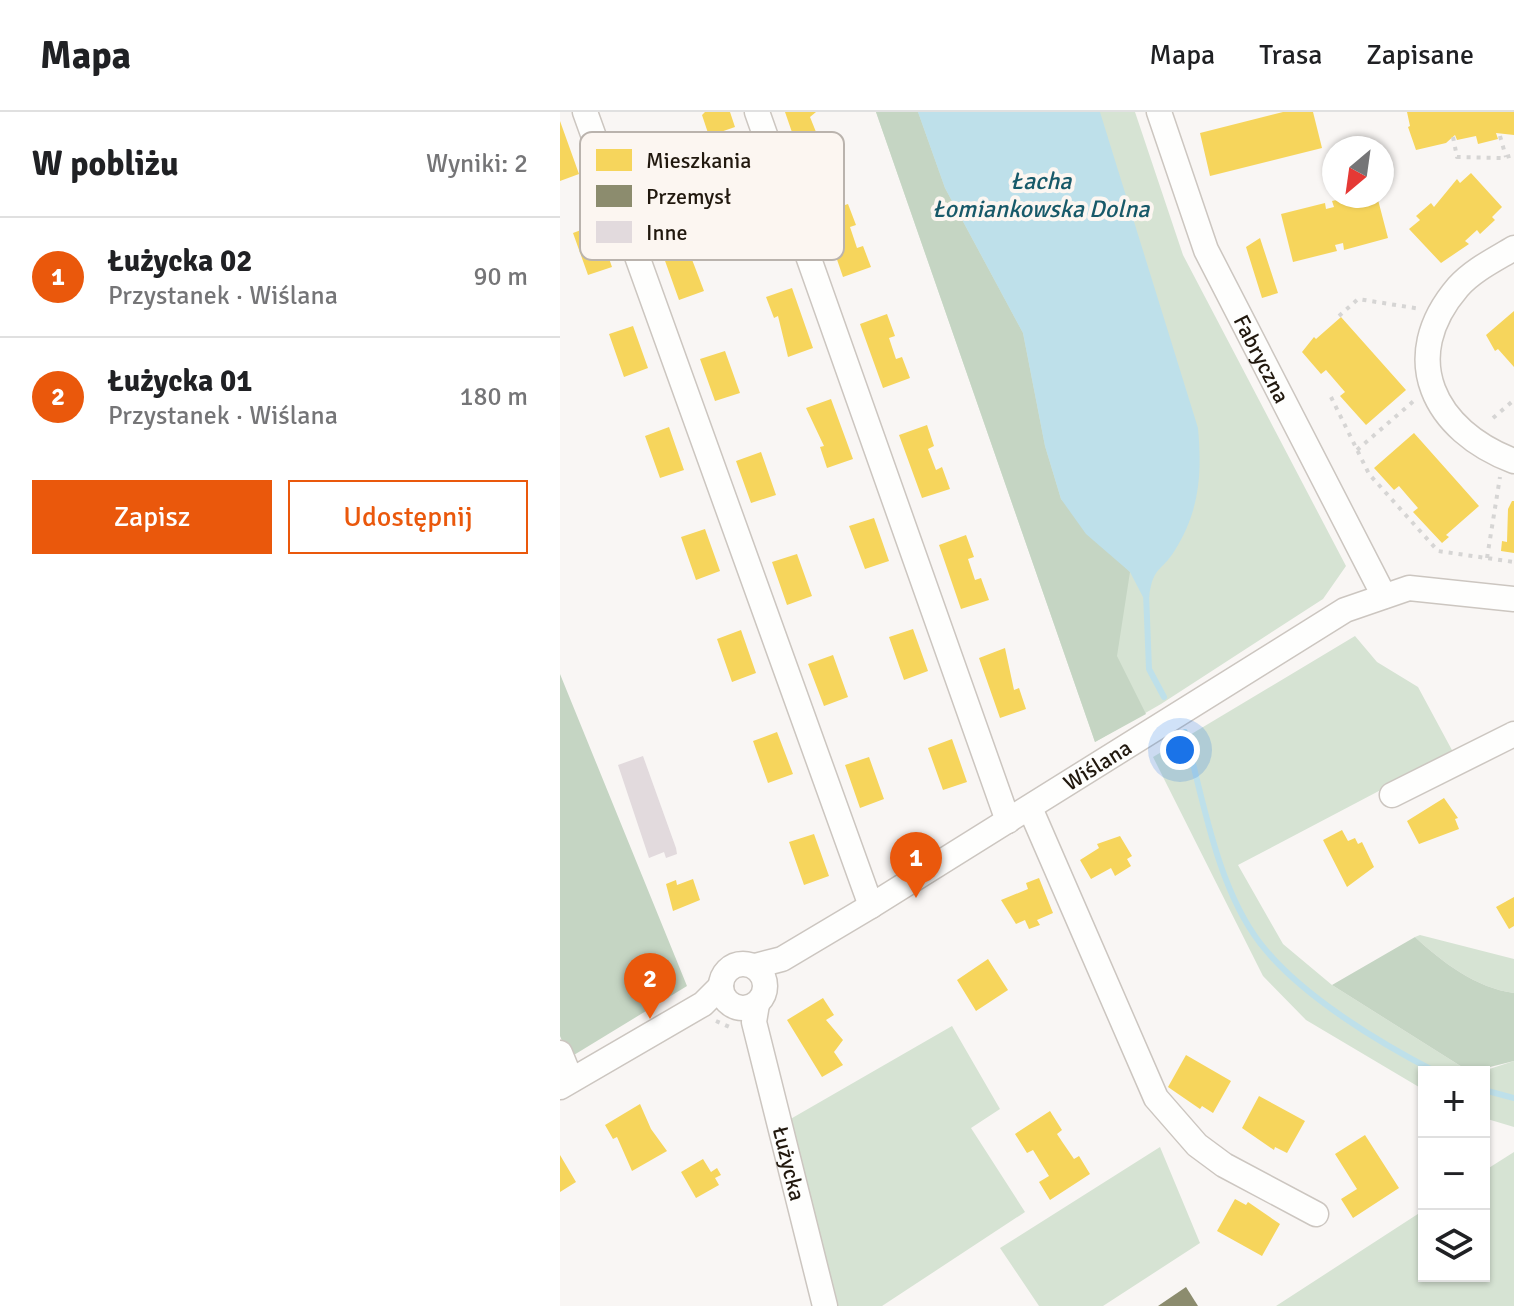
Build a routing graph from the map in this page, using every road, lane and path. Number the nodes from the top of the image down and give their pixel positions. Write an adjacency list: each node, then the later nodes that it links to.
1 (585, 112): 4 (street)
2 (757, 112): 5 (street)
3 (1159, 112): 23 (street, Fabryczna)
4 (592, 132)
5 (764, 132)
6 (1500, 136): 9 (path)
7 (1453, 137): 9 (path)
8 (1514, 155): 9 (path)
9 (1506, 157)
10 (1514, 248): 20 (street)
11 (638, 260): 29 (street)
12 (809, 260): 28 (street)
13 (1427, 310): 14 (path)
14 (1339, 316)
15 (1421, 395): 19 (path)
16 (1331, 397): 19 (path)
17 (1514, 400): 18 (path)
18 (1493, 418)
19 (1357, 450): 21 (path)
20 (1508, 466): 21 (path)
21 (1487, 558): 22 (path)
22 (1514, 562)
23 (1384, 596): 24 (street, Wiślana); 27 (street, Wiślana)
24 (1514, 599)
25 (1514, 734): 26 (street)
26 (1392, 795)
27 (1030, 808): 28 (street, Wiślana); 34 (street)
28 (1008, 821): 29 (street, Wiślana)
29 (871, 906): 30 (street, Wiślana)
30 (760, 973): 31 (street); 31 (street)
31 (741, 1004): 33 (street); 35 (street, Łużycka)
32 (560, 1053): 33 (street)
33 (566, 1083)
34 (1316, 1214)
35 (825, 1306)

